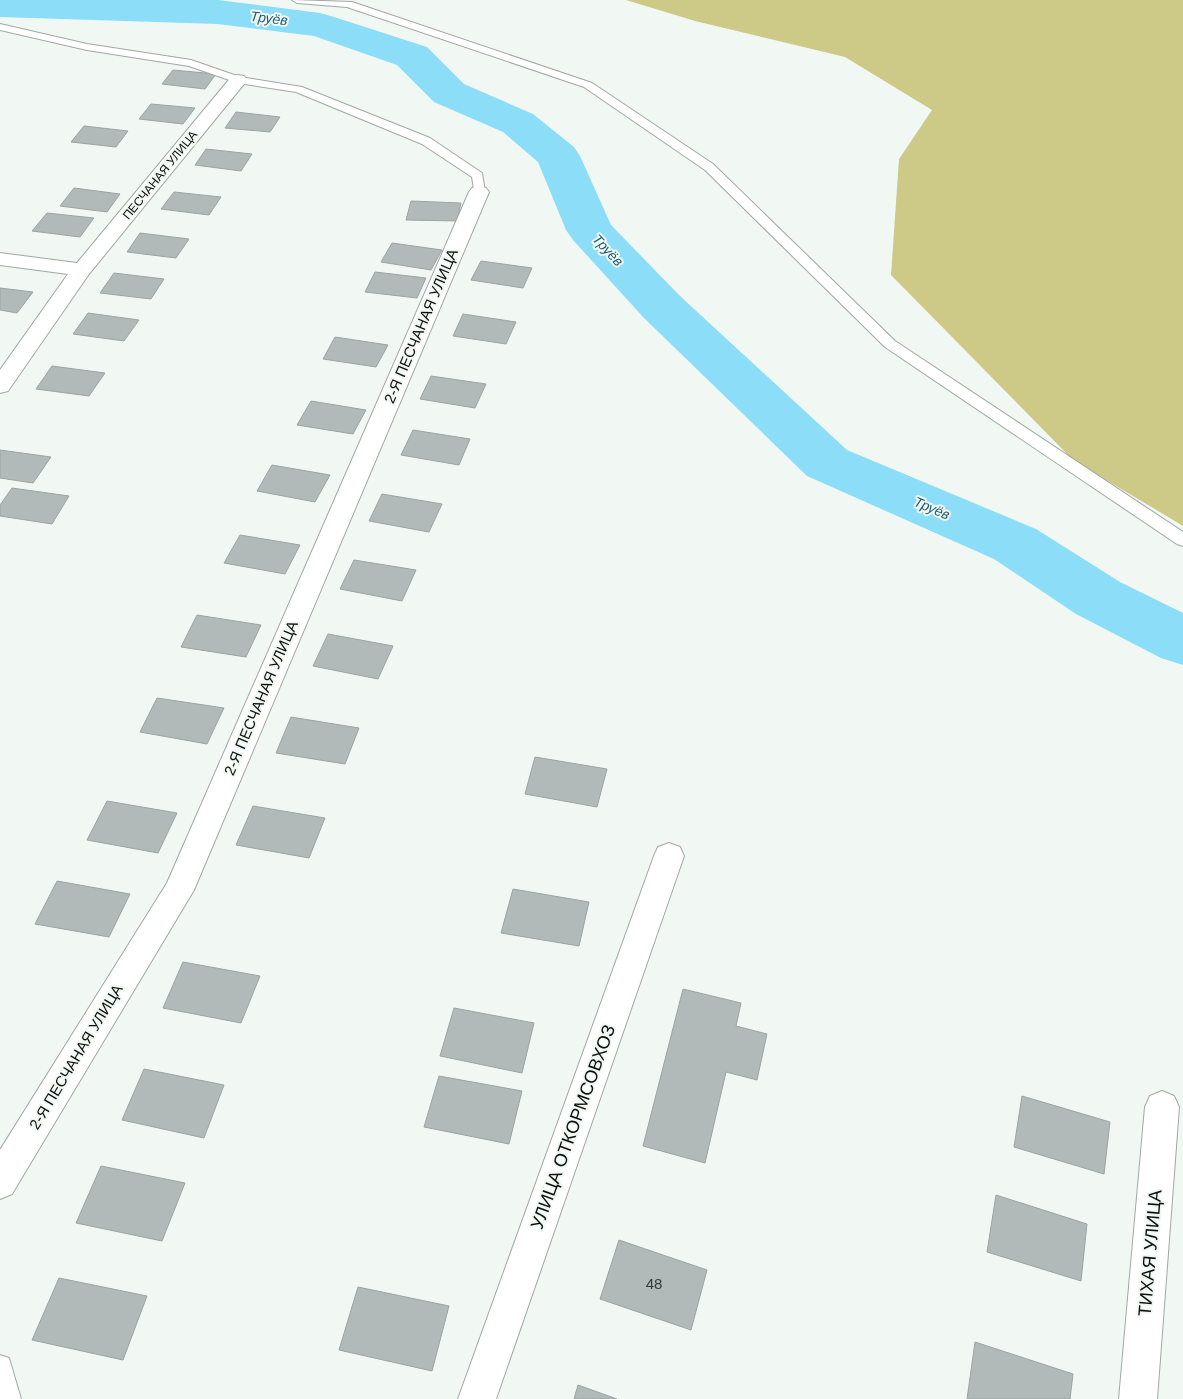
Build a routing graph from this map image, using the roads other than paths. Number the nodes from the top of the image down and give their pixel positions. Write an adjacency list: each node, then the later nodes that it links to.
1 (297, 0): 8 (lane)
2 (0, 27): 3 (lane)
3 (238, 80): 4 (lane); 6 (street, ПЕСЧАНАЯ УЛИЦА)
4 (479, 192): 11 (street, 2-Я ПЕСЧАНАЯ УЛИЦА)
5 (0, 259): 6 (street)
6 (82, 270): 7 (street, ПЕСЧАНАЯ УЛИЦА)
7 (0, 386)
8 (1183, 540)
9 (669, 856): 14 (street, УЛИЦА ОТКОРМСОВХОЗ)
10 (1162, 1107): 15 (street, ТИХАЯ УЛИЦА)
11 (0, 1182)
12 (0, 1367): 13 (lane)
13 (9, 1399)
14 (477, 1399)
15 (1138, 1399)

